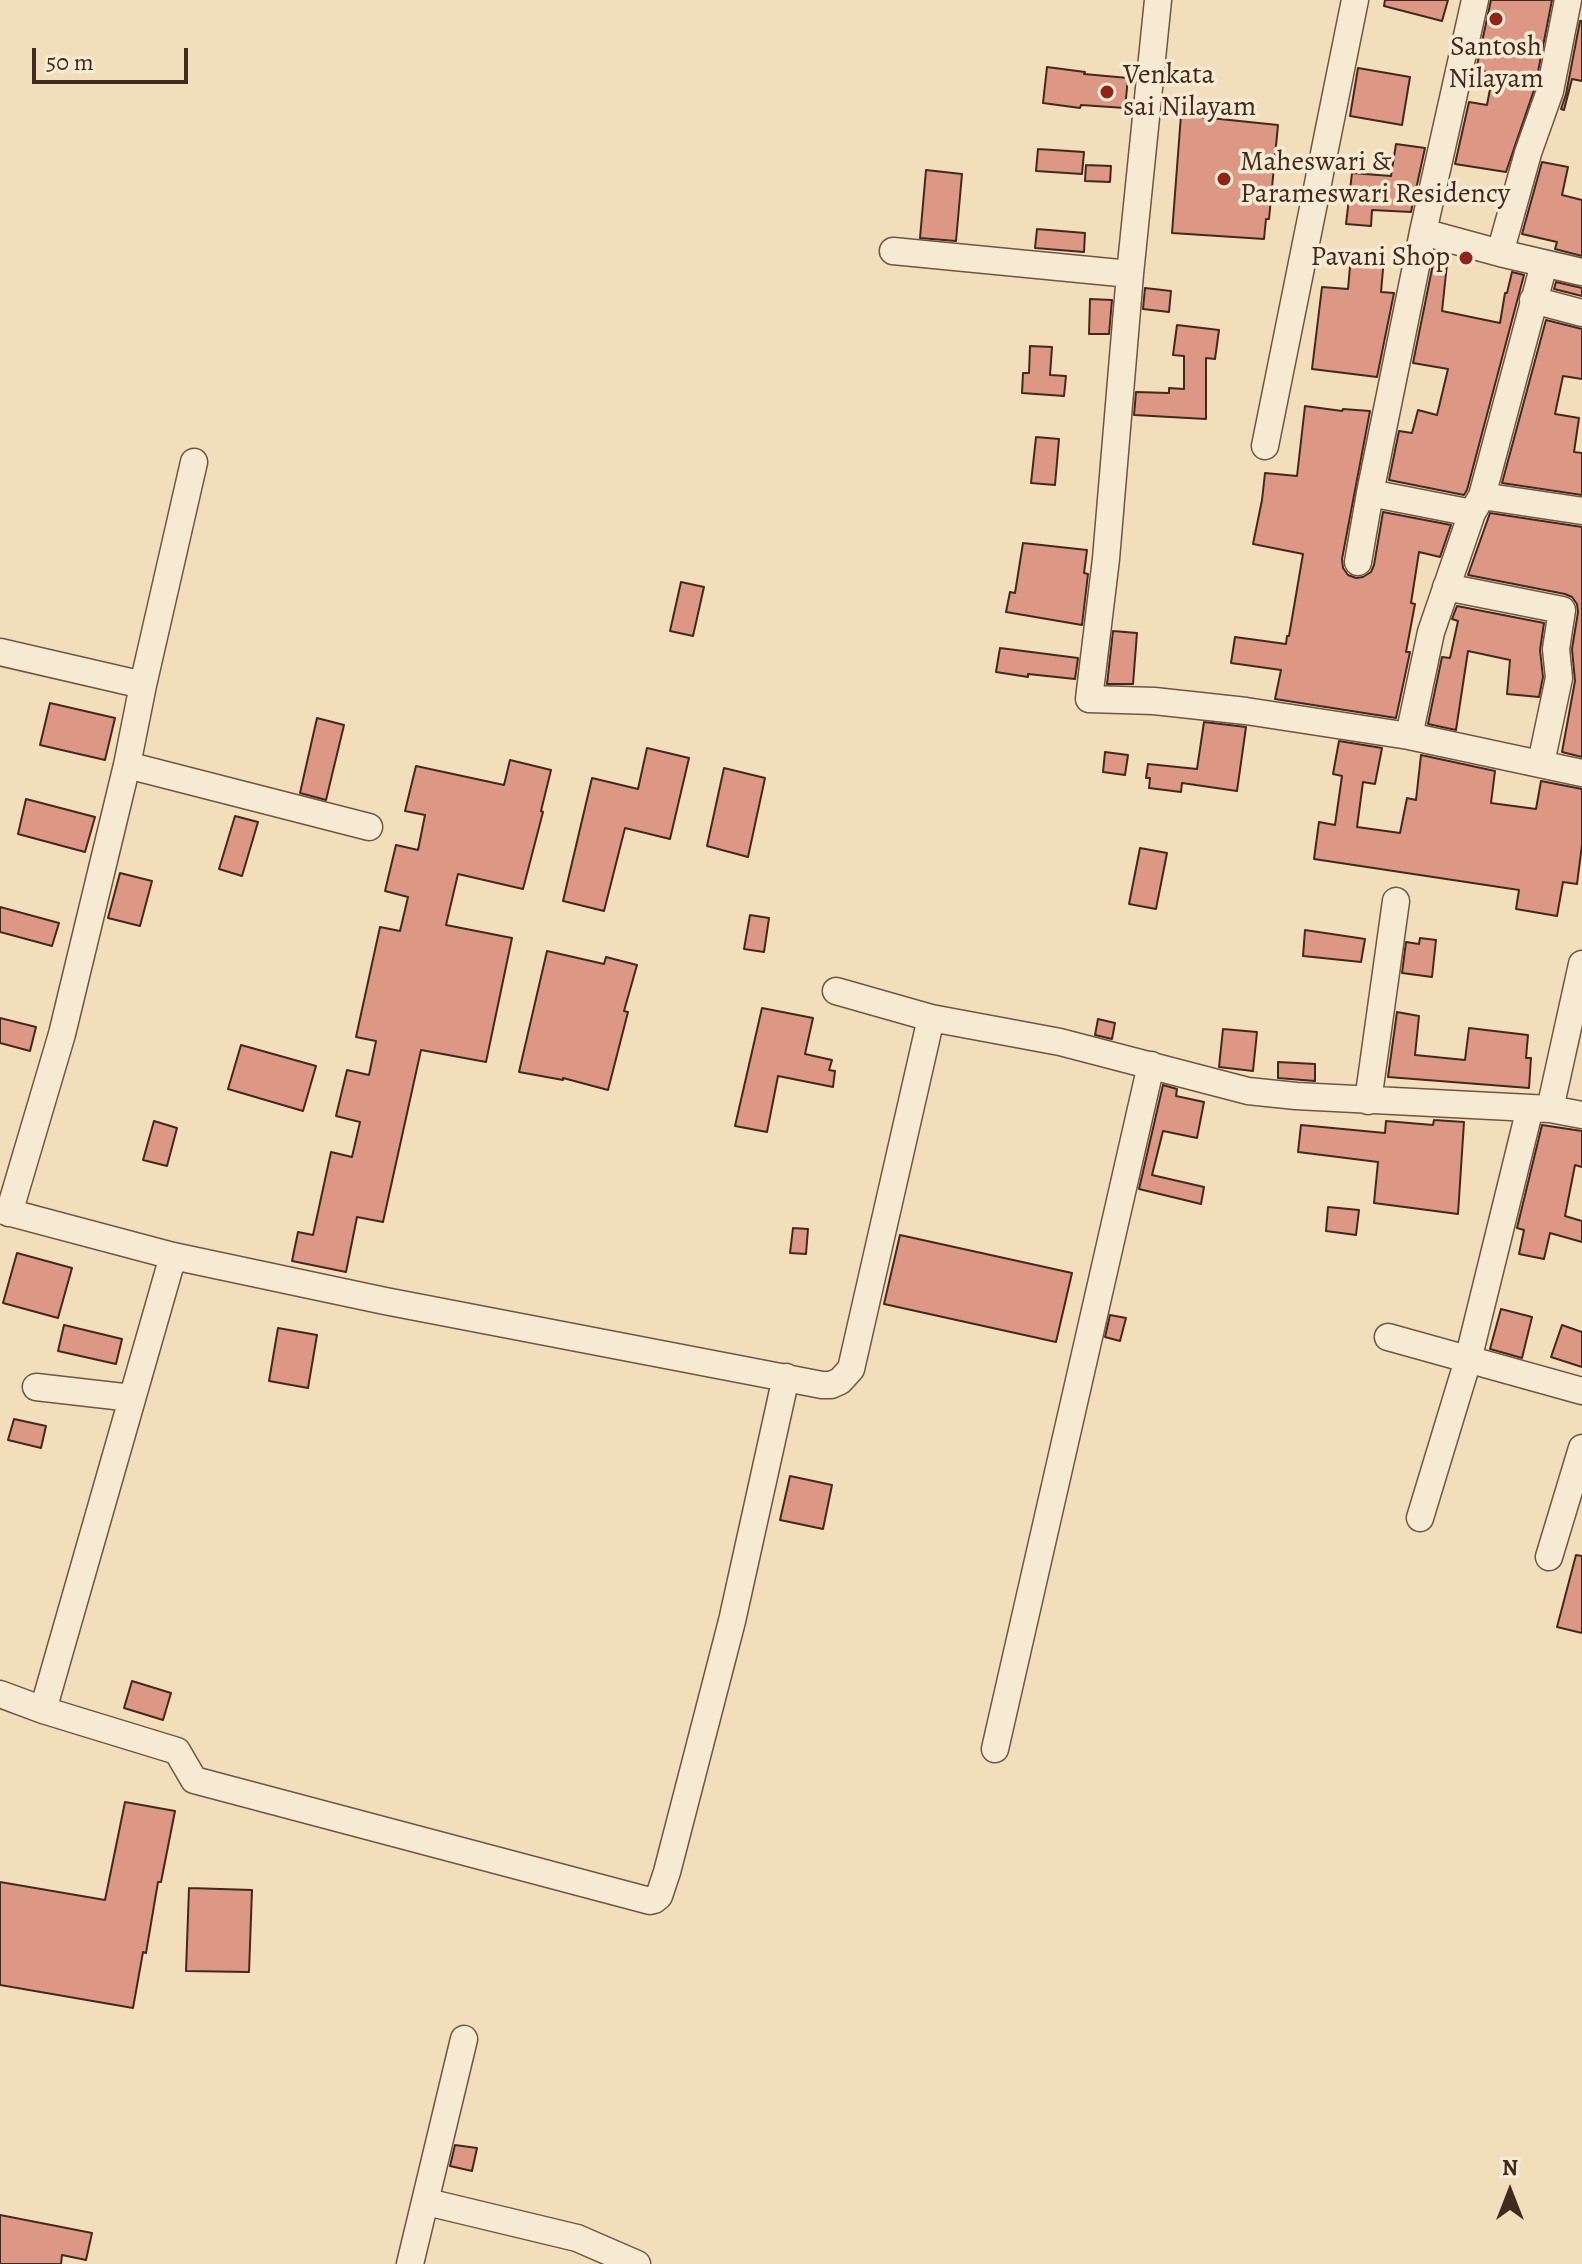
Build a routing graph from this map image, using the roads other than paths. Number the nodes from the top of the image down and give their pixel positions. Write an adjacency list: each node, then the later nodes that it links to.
1 (1158, 0): 10 (street)
2 (1355, 0): 13 (street)
3 (1475, 0): 5 (street)
4 (1568, 0): 7 (street)
5 (1423, 232): 7 (street); 15 (street)
6 (893, 251): 10 (street)
7 (1500, 253): 8 (street)
8 (1544, 264): 9 (street); 11 (street)
9 (1582, 272)
10 (1130, 274): 22 (street)
11 (1533, 300): 12 (street); 16 (street)
12 (1582, 313)
13 (1265, 446)
14 (194, 462): 21 (street)
15 (1370, 493): 16 (street); 18 (street)
16 (1477, 504): 17 (street); 19 (street)
17 (1582, 511)
18 (1358, 562)
19 (1446, 587): 22 (street); 23 (street)
20 (0, 652): 21 (street)
21 (143, 685): 24 (street)
22 (1409, 736): 23 (street)
23 (1541, 763): 25 (street)
24 (127, 765): 26 (street); 35 (street)
25 (1582, 773)
26 (369, 827)
27 (1396, 901): 32 (street)
28 (1582, 964): 33 (street)
29 (836, 991): 30 (street)
30 (931, 1018): 31 (street); 39 (street)
31 (1151, 1065): 32 (street); 48 (street)
32 (1368, 1101): 33 (street)
33 (1540, 1108): 34 (street); 38 (street)
34 (1582, 1115)
35 (5, 1212): 36 (street)
36 (173, 1256): 39 (street); 42 (street)
37 (1388, 1337): 38 (street)
38 (1468, 1360): 41 (street); 44 (street)
39 (786, 1377): 47 (street)
40 (36, 1387): 42 (street)
41 (1582, 1391)
42 (132, 1398): 47 (street)
43 (1582, 1448): 45 (street)
44 (1420, 1518)
45 (1549, 1557)
46 (0, 1694): 47 (street)
47 (43, 1710)
48 (995, 1749)
49 (464, 2039): 50 (street)
50 (427, 2202): 51 (street); 52 (street)
51 (410, 2264)
52 (637, 2264)

